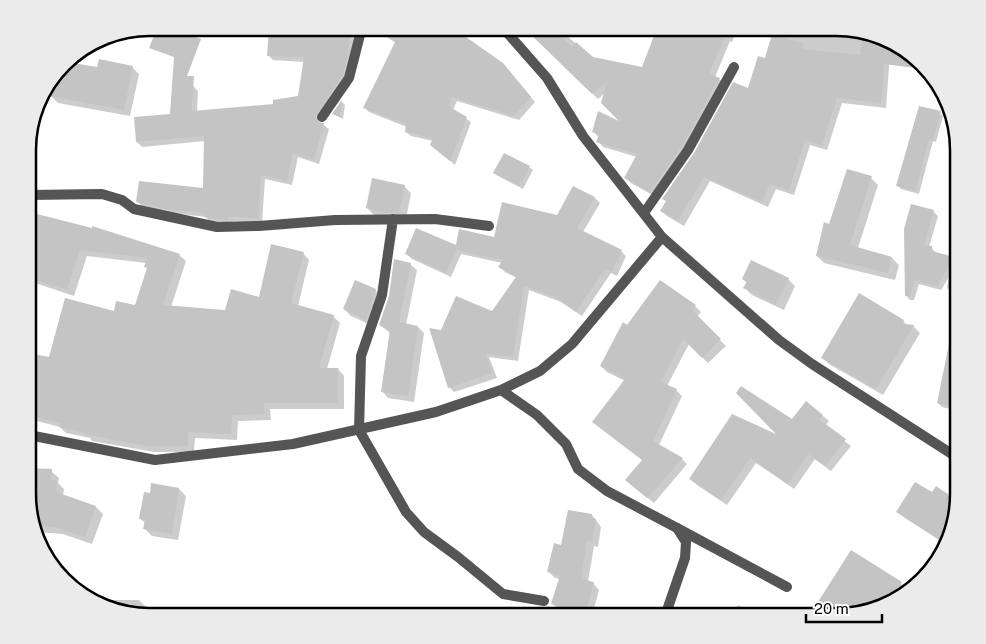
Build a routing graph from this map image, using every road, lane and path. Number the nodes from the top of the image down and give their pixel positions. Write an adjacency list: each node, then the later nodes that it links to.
1 (360, 36): 4 (street)
2 (510, 36): 6 (street)
3 (734, 67): 6 (street)
4 (322, 117)
5 (36, 195): 7 (street)
6 (644, 213): 9 (street)
7 (394, 219): 8 (street); 11 (street)
8 (489, 226)
9 (662, 237): 10 (street); 13 (street)
10 (501, 390): 11 (street); 14 (street)
11 (359, 430): 12 (street); 16 (street)
12 (36, 437)
13 (950, 453)
14 (677, 528): 15 (street); 17 (street)
15 (787, 587)
16 (544, 602)
17 (668, 608)

